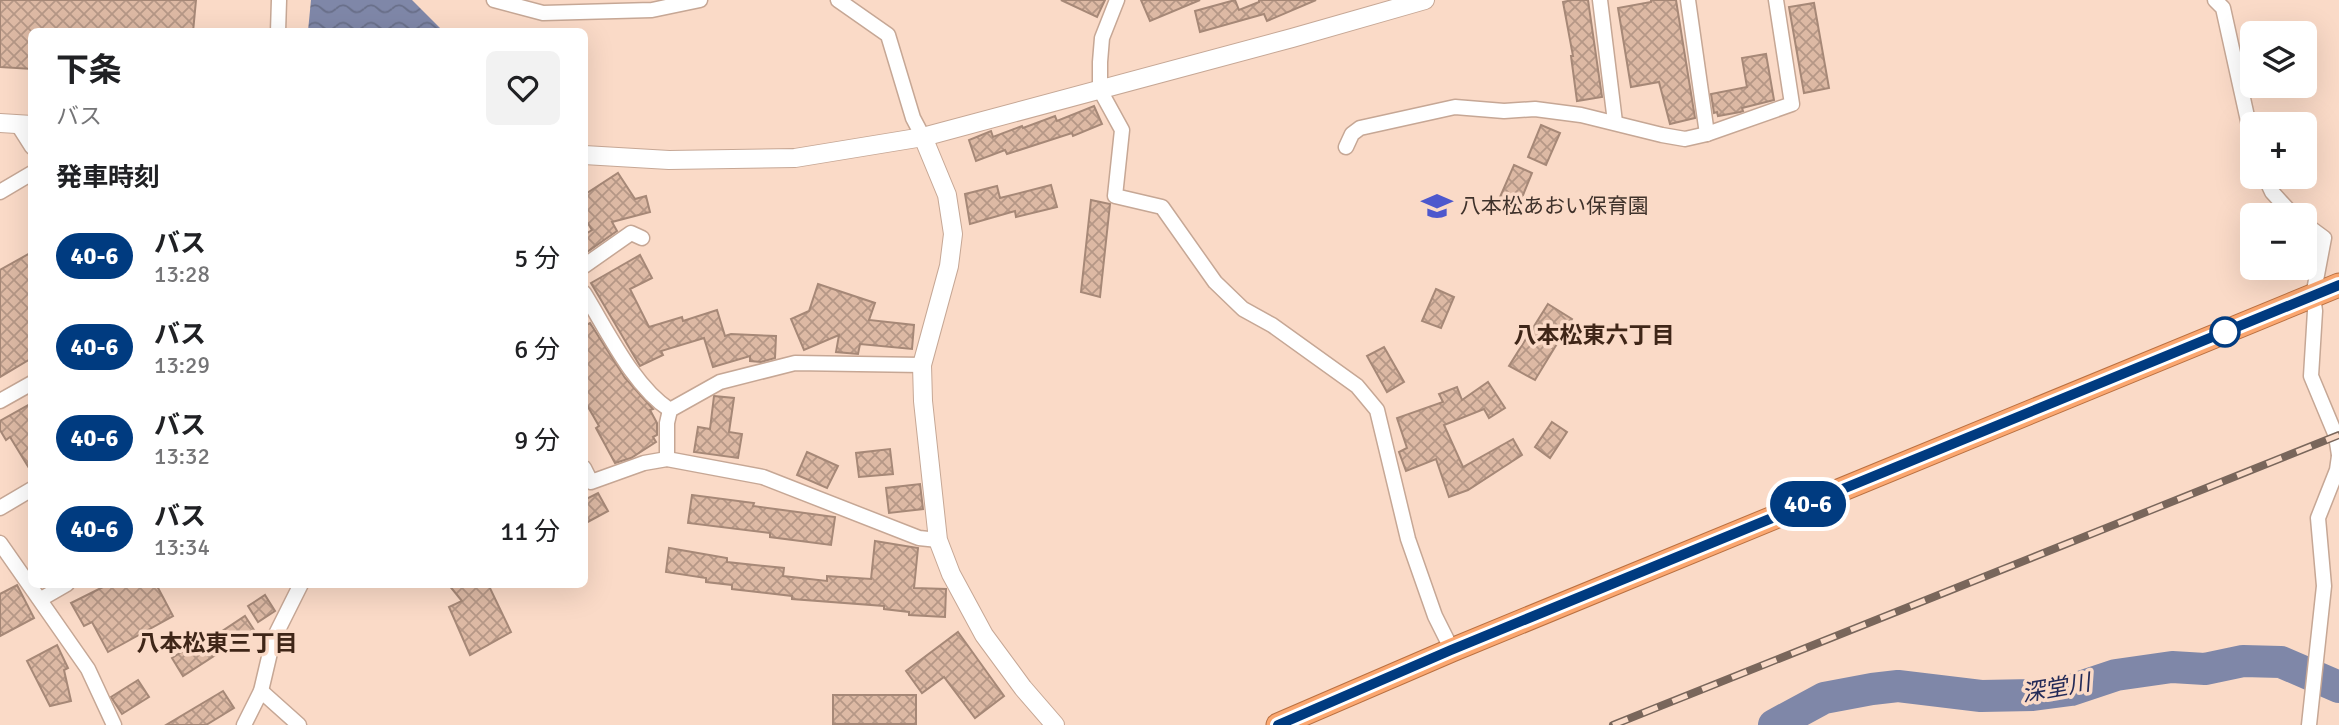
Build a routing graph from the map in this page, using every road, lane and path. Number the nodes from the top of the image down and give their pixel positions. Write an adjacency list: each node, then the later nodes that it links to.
1 (279, 0): 11 (street)
2 (494, 0): 3 (street)
3 (700, 0)
4 (838, 0): 18 (street)
5 (1117, 0): 12 (street)
6 (1425, 0): 12 (street)
7 (1600, 0): 14 (street)
8 (1688, 0): 17 (street)
9 (1776, 0): 17 (street)
10 (2216, 0): 13 (street)
11 (278, 28)
12 (1100, 90): 18 (street); 49 (street)
13 (2246, 112)
14 (1615, 122): 17 (street); 19 (street)
15 (0, 123): 16 (street)
16 (25, 125)
17 (1707, 134)
18 (923, 136): 20 (street); 33 (street)
19 (1346, 148)
20 (588, 155)
21 (28, 175): 23 (street)
22 (2271, 189): 24 (street)
23 (0, 192)
24 (2282, 203)
25 (2317, 233): 28 (street)
26 (642, 238): 27 (street)
27 (588, 263)
28 (2317, 272)
29 (2316, 280): 31 (street)
30 (2339, 285): 31 (highway)
31 (2313, 296): 37 (street); 49 (highway)
32 (588, 304): 36 (street)
33 (922, 365): 36 (street); 42 (street)
34 (28, 385): 35 (street)
35 (0, 401)
36 (670, 410): 38 (street)
37 (2339, 455): 56 (street)
38 (667, 459): 39 (street); 42 (street)
39 (588, 476)
40 (28, 491): 41 (street)
41 (0, 508)
42 (938, 540): 54 (street)
43 (0, 543): 44 (street)
44 (28, 582)
45 (32, 588): 48 (street)
46 (60, 588): 48 (street)
47 (296, 588): 50 (street)
48 (41, 600): 51 (street)
49 (1451, 650): 55 (highway)
50 (261, 691): 52 (street); 53 (street)
51 (114, 725)
52 (244, 725)
53 (299, 725)
54 (1055, 725)
55 (1278, 725)
56 (2309, 725)

